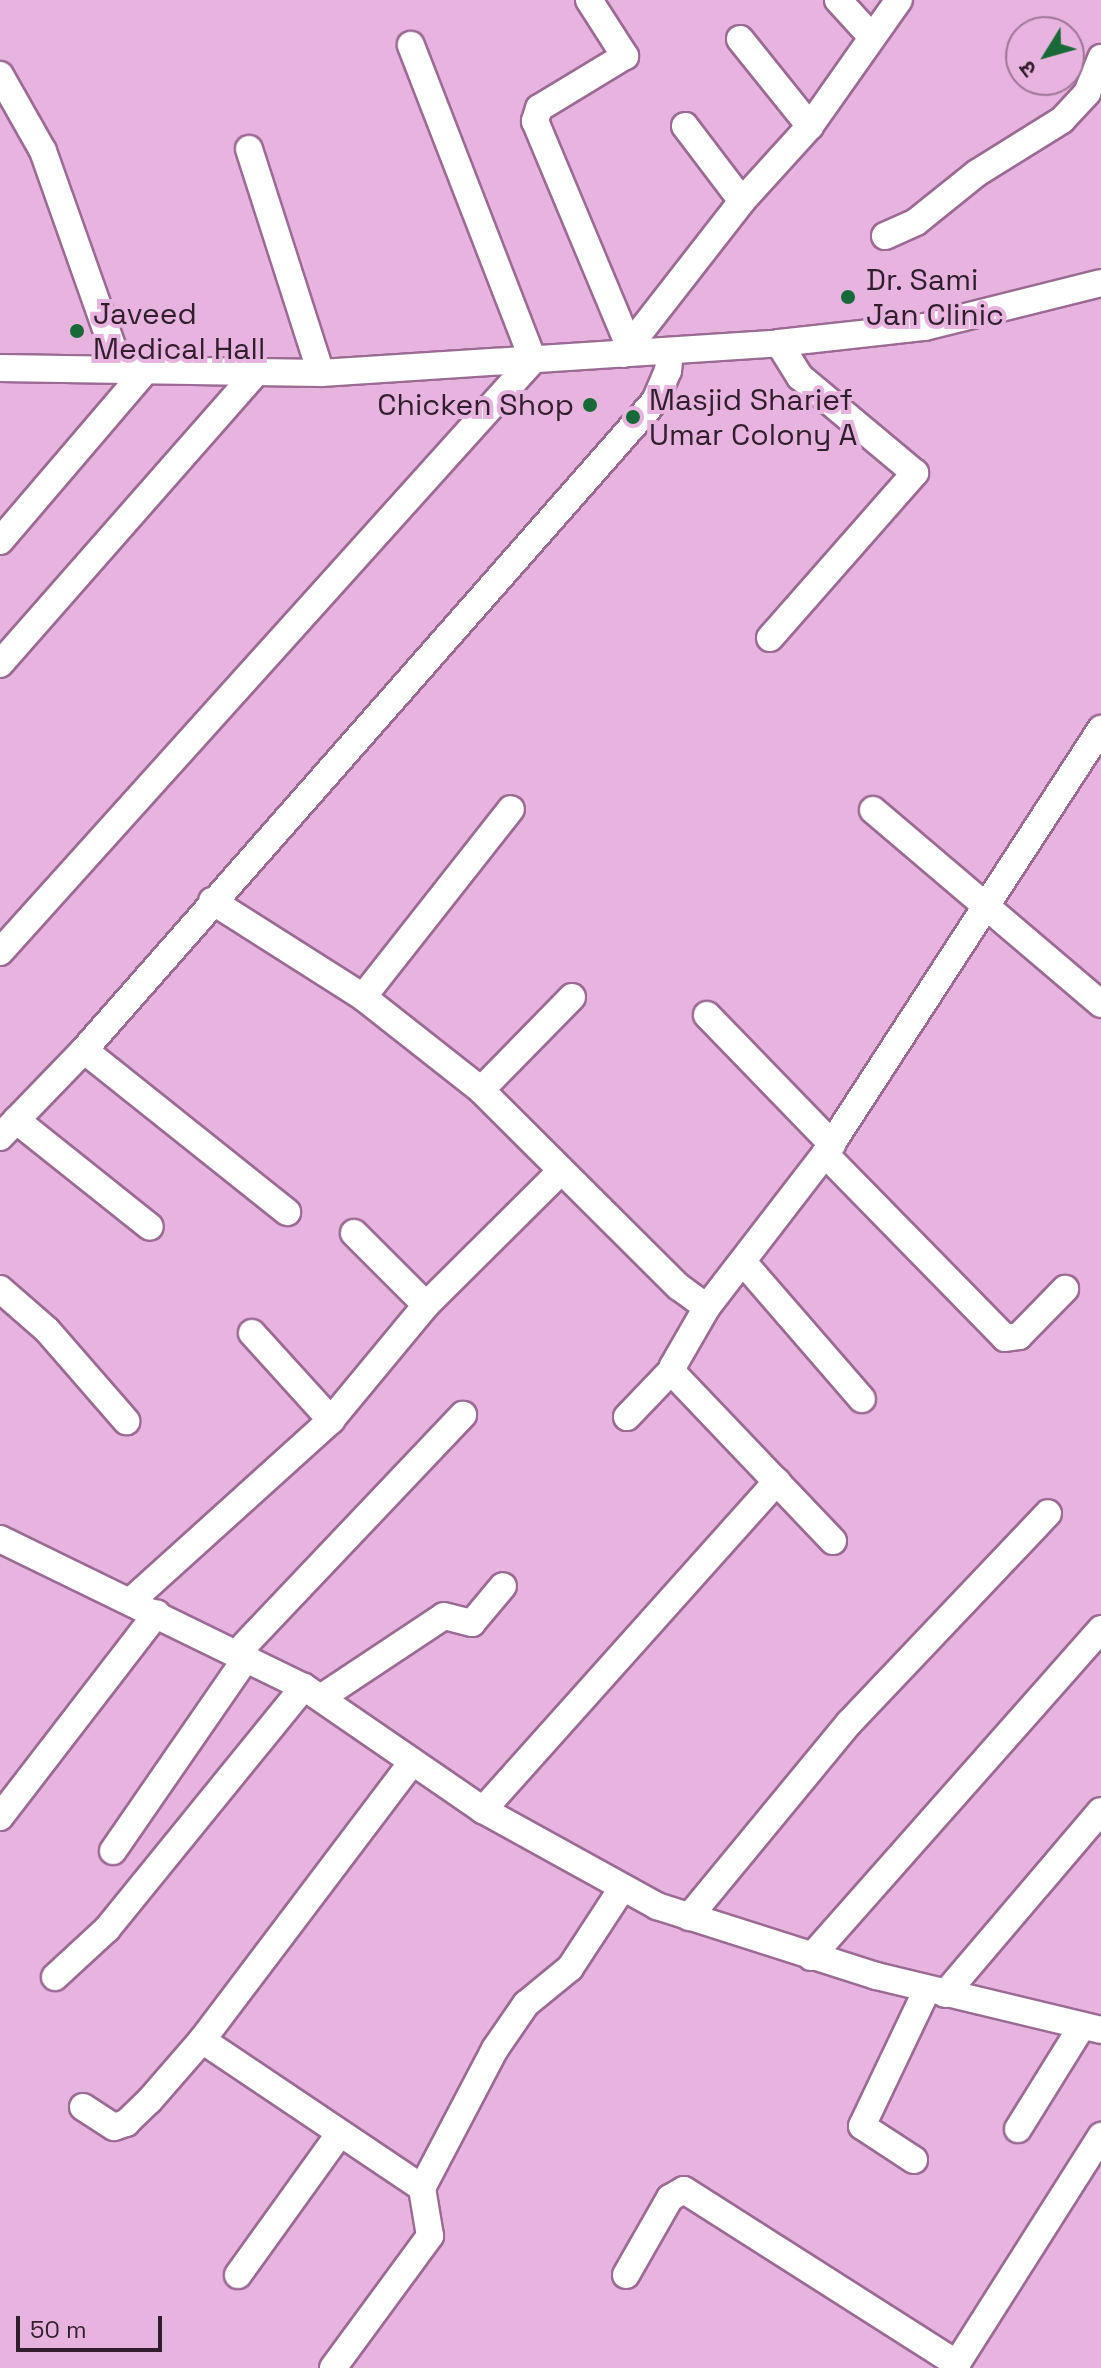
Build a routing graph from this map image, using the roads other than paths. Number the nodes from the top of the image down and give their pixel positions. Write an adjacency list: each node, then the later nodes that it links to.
1 (589, 0): 16 (street)
2 (838, 0): 4 (street)
3 (899, 0): 4 (street)
4 (871, 36): 10 (street)
5 (740, 39): 10 (street)
6 (411, 45): 18 (street)
7 (1101, 58): 13 (street)
8 (0, 75): 20 (street)
9 (685, 126): 12 (street)
10 (810, 126): 12 (street)
11 (249, 149): 22 (street)
12 (742, 201): 16 (street)
13 (885, 236)
14 (1101, 283): 15 (street)
15 (779, 343): 17 (street); 25 (street)
16 (626, 350): 17 (street); 18 (street)
17 (670, 351): 30 (street)
18 (533, 360): 22 (street); 32 (street)
19 (0, 368): 20 (street)
20 (120, 368): 21 (street)
21 (146, 370): 23 (street); 24 (street)
22 (321, 373): 23 (street)
23 (255, 374): 26 (street)
24 (0, 541)
25 (770, 638)
26 (0, 664)
27 (1101, 729): 31 (street)
28 (511, 809): 33 (street)
29 (873, 810): 31 (street)
30 (212, 901): 33 (street); 37 (street)
31 (983, 904): 35 (street); 40 (street)
32 (0, 952)
33 (363, 997): 38 (street)
34 (572, 997): 38 (street)
35 (1101, 1004)
36 (707, 1015): 40 (street)
37 (84, 1050): 39 (street); 42 (street)
38 (481, 1090): 41 (street)
39 (8, 1128): 43 (street)
40 (828, 1149): 45 (street); 47 (street)
41 (561, 1171): 48 (street); 49 (street)
42 (287, 1212)
43 (150, 1227)
44 (354, 1233): 48 (street)
45 (744, 1263): 49 (street); 52 (street)
46 (0, 1289): 56 (street)
47 (1065, 1289)
48 (426, 1305): 55 (street)
49 (707, 1307): 51 (street)
50 (252, 1333): 55 (street)
51 (672, 1370): 54 (street); 57 (street)
52 (862, 1399)
53 (463, 1415): 65 (street)
54 (627, 1417)
55 (331, 1420): 62 (street)
56 (126, 1421)
57 (777, 1481): 60 (street); 68 (street)
58 (1048, 1513): 73 (street)
59 (0, 1539): 62 (street)
60 (833, 1541)
61 (503, 1586): 66 (street)
62 (131, 1601): 63 (street)
63 (157, 1613): 65 (street); 70 (street)
64 (1101, 1629): 74 (street)
65 (243, 1655): 66 (street); 71 (street)
66 (313, 1692): 67 (street); 75 (street)
67 (411, 1764): 68 (street); 78 (street)
68 (483, 1810): 72 (street)
69 (1101, 1811): 76 (street)
70 (0, 1817)
71 (113, 1851)
72 (621, 1890): 73 (street); 84 (street)
73 (689, 1917): 74 (street)
74 (811, 1957): 76 (street)
75 (55, 1977)
76 (936, 1992): 77 (street); 83 (street)
77 (1091, 2028): 80 (street)
78 (202, 2040): 79 (street); 81 (street)
79 (83, 2107)
80 (1018, 2129)
81 (338, 2136): 84 (street); 85 (street)
82 (1101, 2136): 87 (street)
83 (914, 2160)
84 (422, 2188): 88 (street)
85 (238, 2275)
86 (626, 2275): 87 (street)
87 (955, 2366)
88 (333, 2368)

